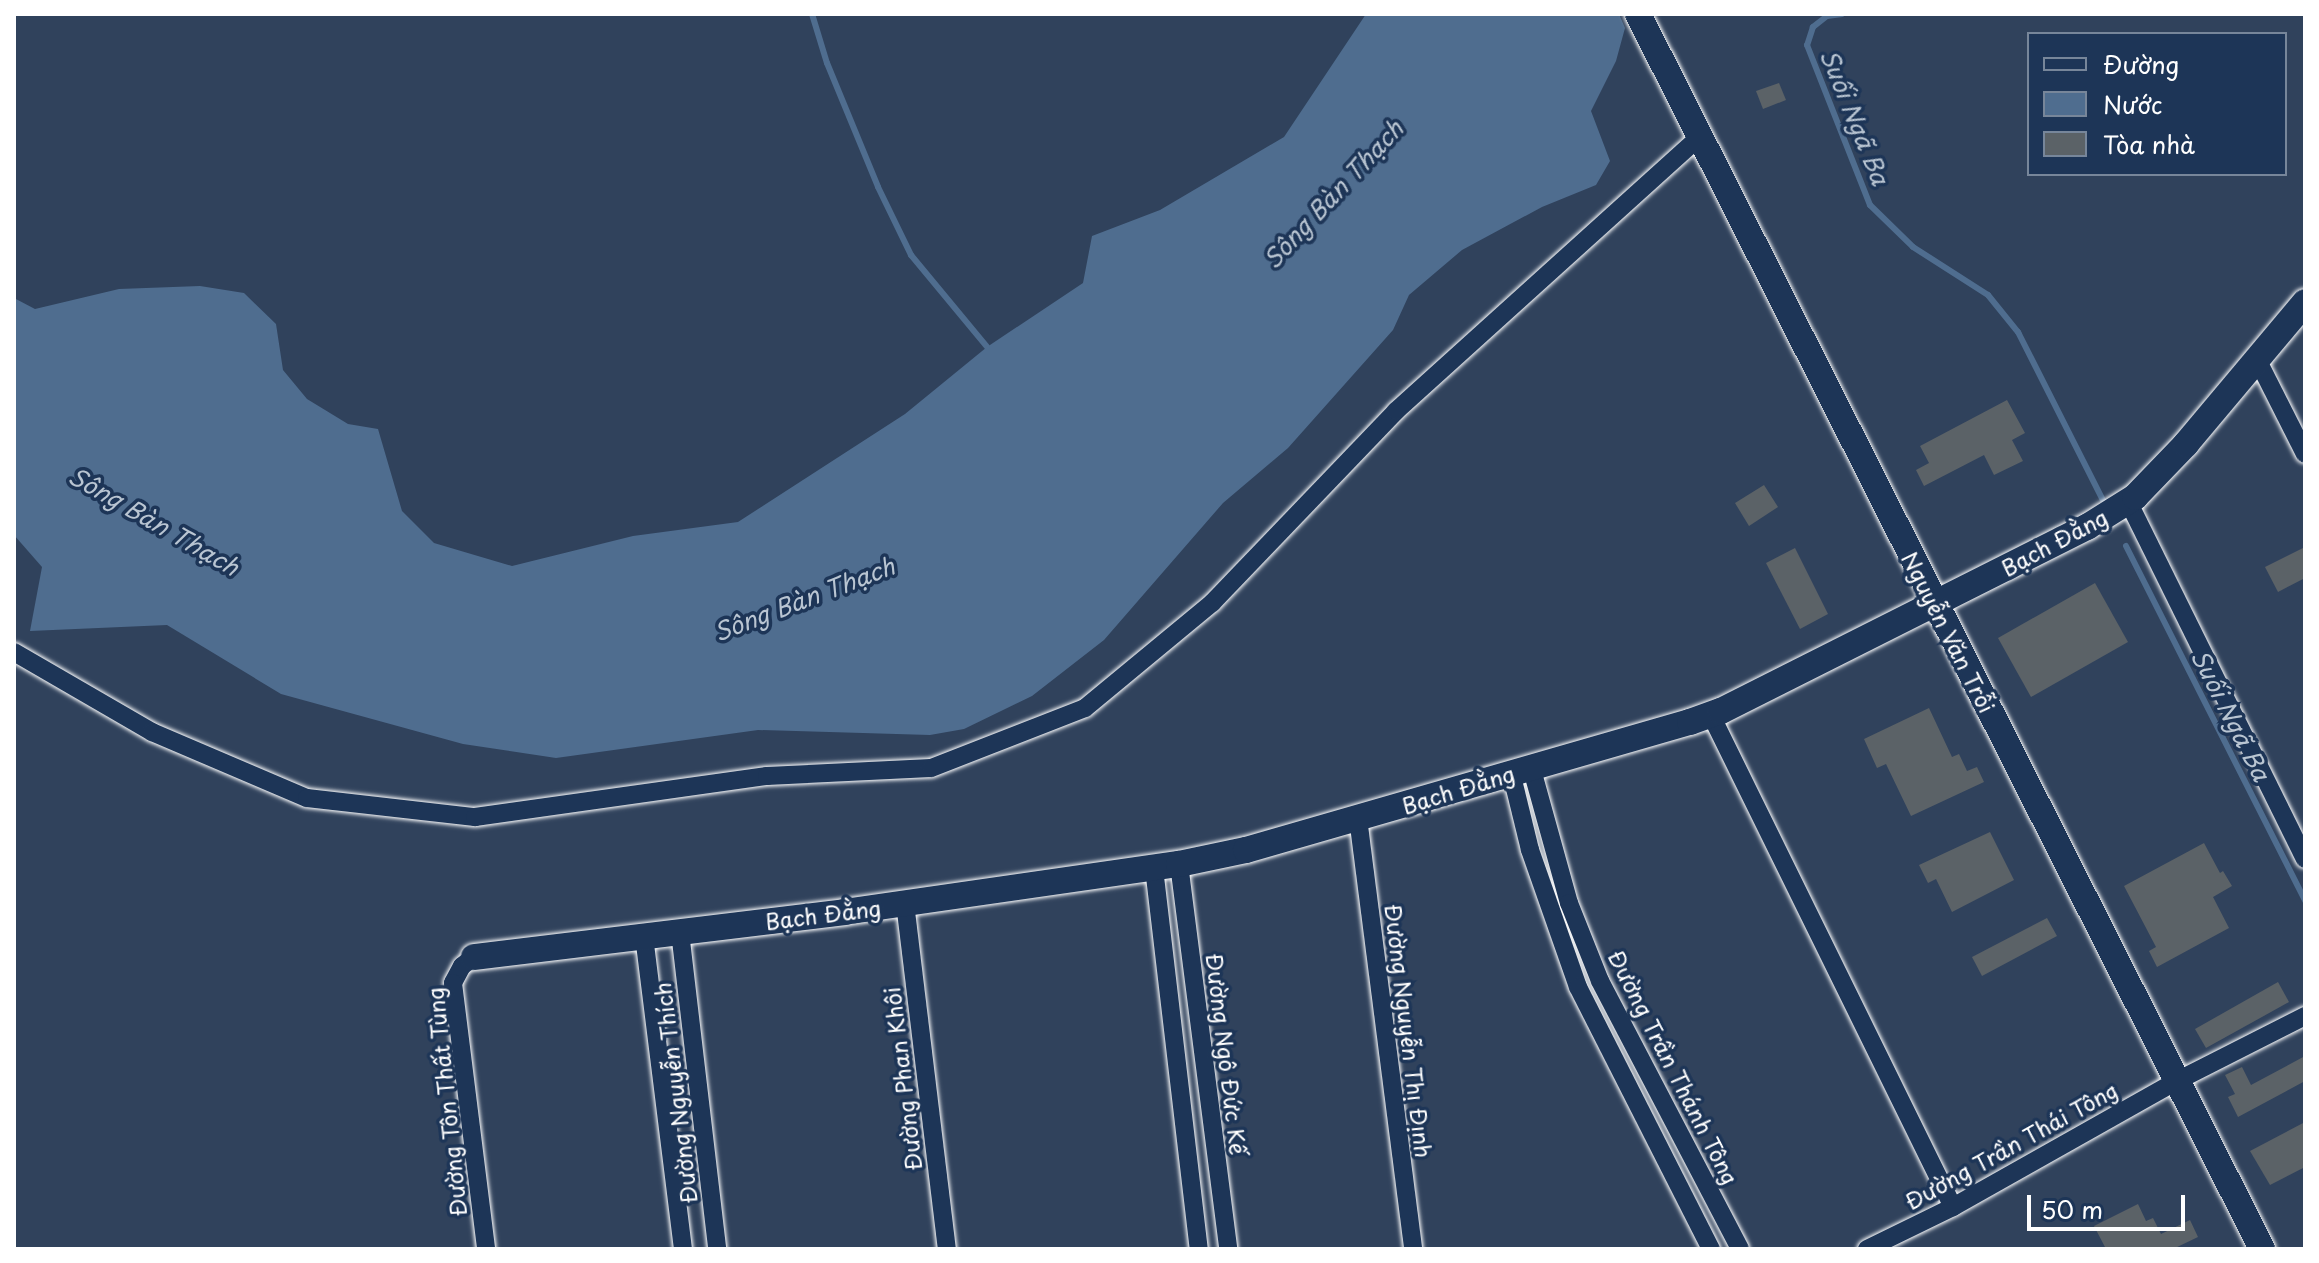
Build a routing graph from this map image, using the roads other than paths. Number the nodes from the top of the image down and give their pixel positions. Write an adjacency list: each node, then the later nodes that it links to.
1 (1638, 14): 2 (street, Nguyễn Văn Trỗi)
2 (1698, 138): 7 (street, Nguyễn Văn Trỗi); 8 (street)
3 (2305, 302): 4 (street, Bạch Đằng)
4 (2257, 359): 5 (street); 6 (street, Bạch Đằng)
5 (2305, 454)
6 (2128, 501): 7 (street, Bạch Đằng); 12 (street)
7 (1934, 603): 9 (street, Bạch Đằng); 19 (street, Nguyễn Văn Trỗi)
8 (14, 652)
9 (1711, 715): 10 (street, Bạch Đằng); 20 (street)
10 (1521, 769): 11 (street, Bạch Đằng); 28 (street); 29 (street, Đường Trần Thánh Tông)
11 (1358, 818): 13 (street, Bạch Đằng); 27 (street, Đường Nguyễn Thị Định)
12 (2305, 859)
13 (1166, 866): 14 (street, Bạch Đằng); 25 (street); 26 (street, Đường Ngô Đức Kế)
14 (905, 903): 15 (street, Bạch Đằng); 24 (street, Đường Phan Khôi)
15 (680, 932): 16 (street, Bạch Đằng); 23 (street, Đường Nguyễn Thích)
16 (644, 936): 17 (street, Bạch Đằng); 22 (street, Đường Nguyễn Thích)
17 (474, 957): 21 (street, Đường Tôn Thất Tùng)
18 (2305, 1016): 19 (street, Đường Trần Thái Tông)
19 (2177, 1081): 20 (street, Đường Trần Thái Tông); 31 (street, Nguyễn Văn Trỗi)
20 (1953, 1207): 30 (street, Đường Trần Thái Tông)
21 (486, 1249)
22 (683, 1249)
23 (717, 1249)
24 (947, 1249)
25 (1199, 1249)
26 (1228, 1249)
27 (1413, 1249)
28 (1711, 1249)
29 (1740, 1249)
30 (1867, 1249)
31 (2262, 1249)

